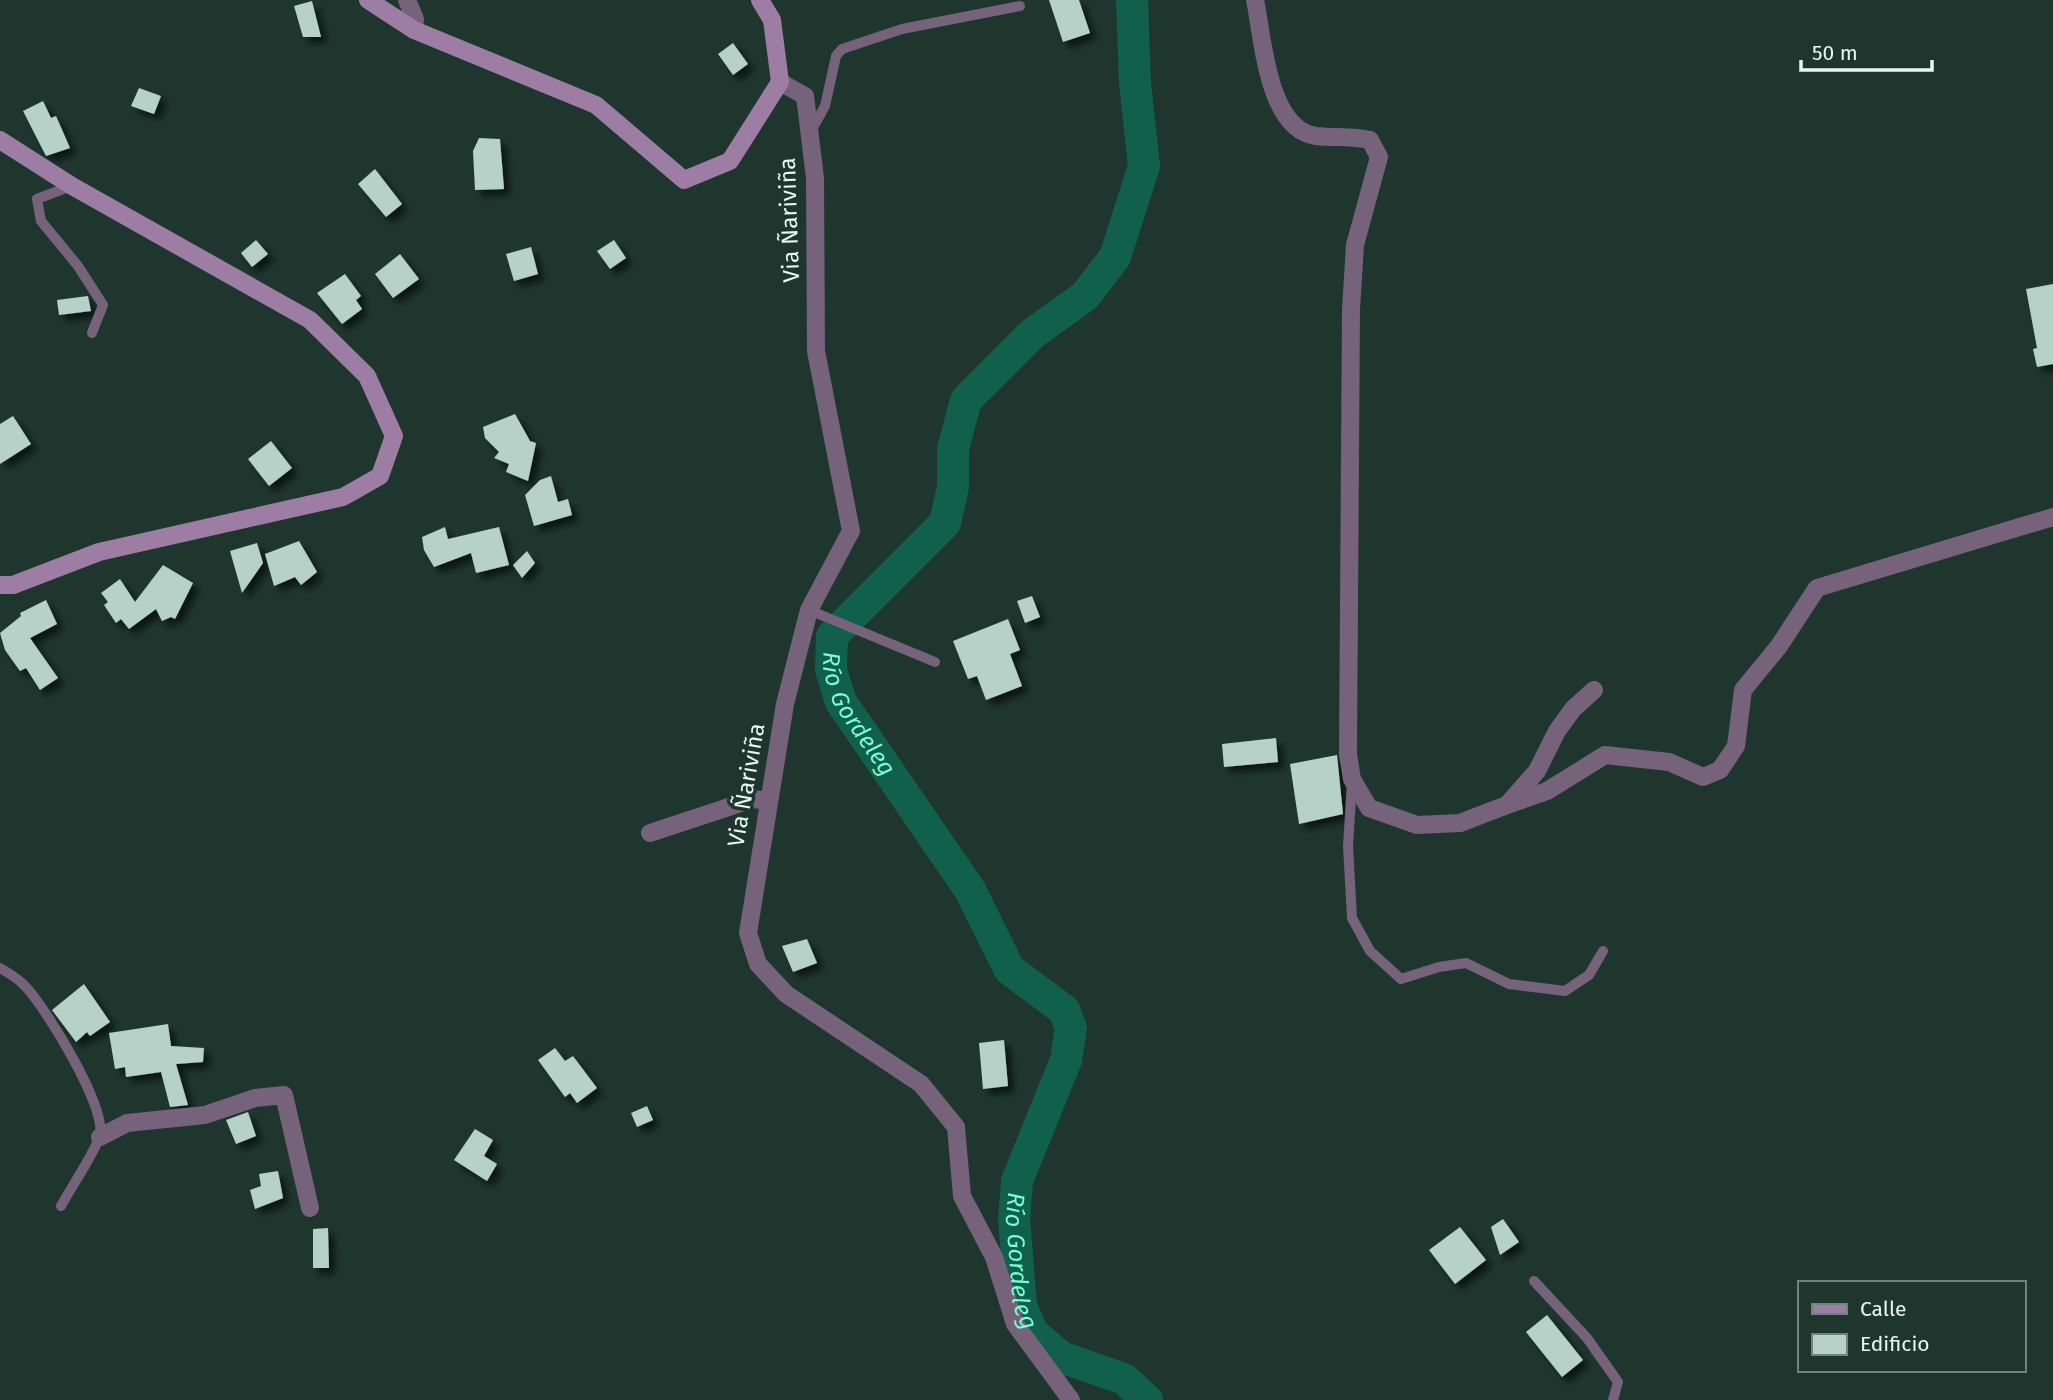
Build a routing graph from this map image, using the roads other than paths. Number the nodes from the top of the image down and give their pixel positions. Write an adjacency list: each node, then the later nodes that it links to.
1 (368, 0): 6 (street)
2 (407, 0): 6 (street)
3 (760, 0): 7 (street)
4 (1255, 0): 17 (street)
5 (1020, 6): 8 (lane)
6 (414, 30): 7 (street)
7 (780, 82): 8 (street, Via Ñariviña)
8 (810, 134): 14 (street, Via Ñariviña)
9 (0, 141): 10 (street)
10 (72, 186): 11 (lane); 13 (street)
11 (92, 333)
12 (2053, 517): 19 (street)
13 (0, 585)
14 (809, 610): 15 (lane); 18 (street, Via Ñariviña)
15 (935, 662)
16 (1594, 690): 19 (street)
17 (1352, 779): 19 (street); 21 (lane)
18 (769, 801): 20 (street); 27 (street, Via Ñariviña)
19 (1507, 805)
20 (650, 833)
21 (1603, 951)
22 (0, 968): 23 (lane)
23 (100, 1137): 24 (lane); 25 (street)
24 (61, 1206)
25 (310, 1208)
26 (1534, 1281): 28 (lane)
27 (1071, 1400)
28 (1613, 1400)

